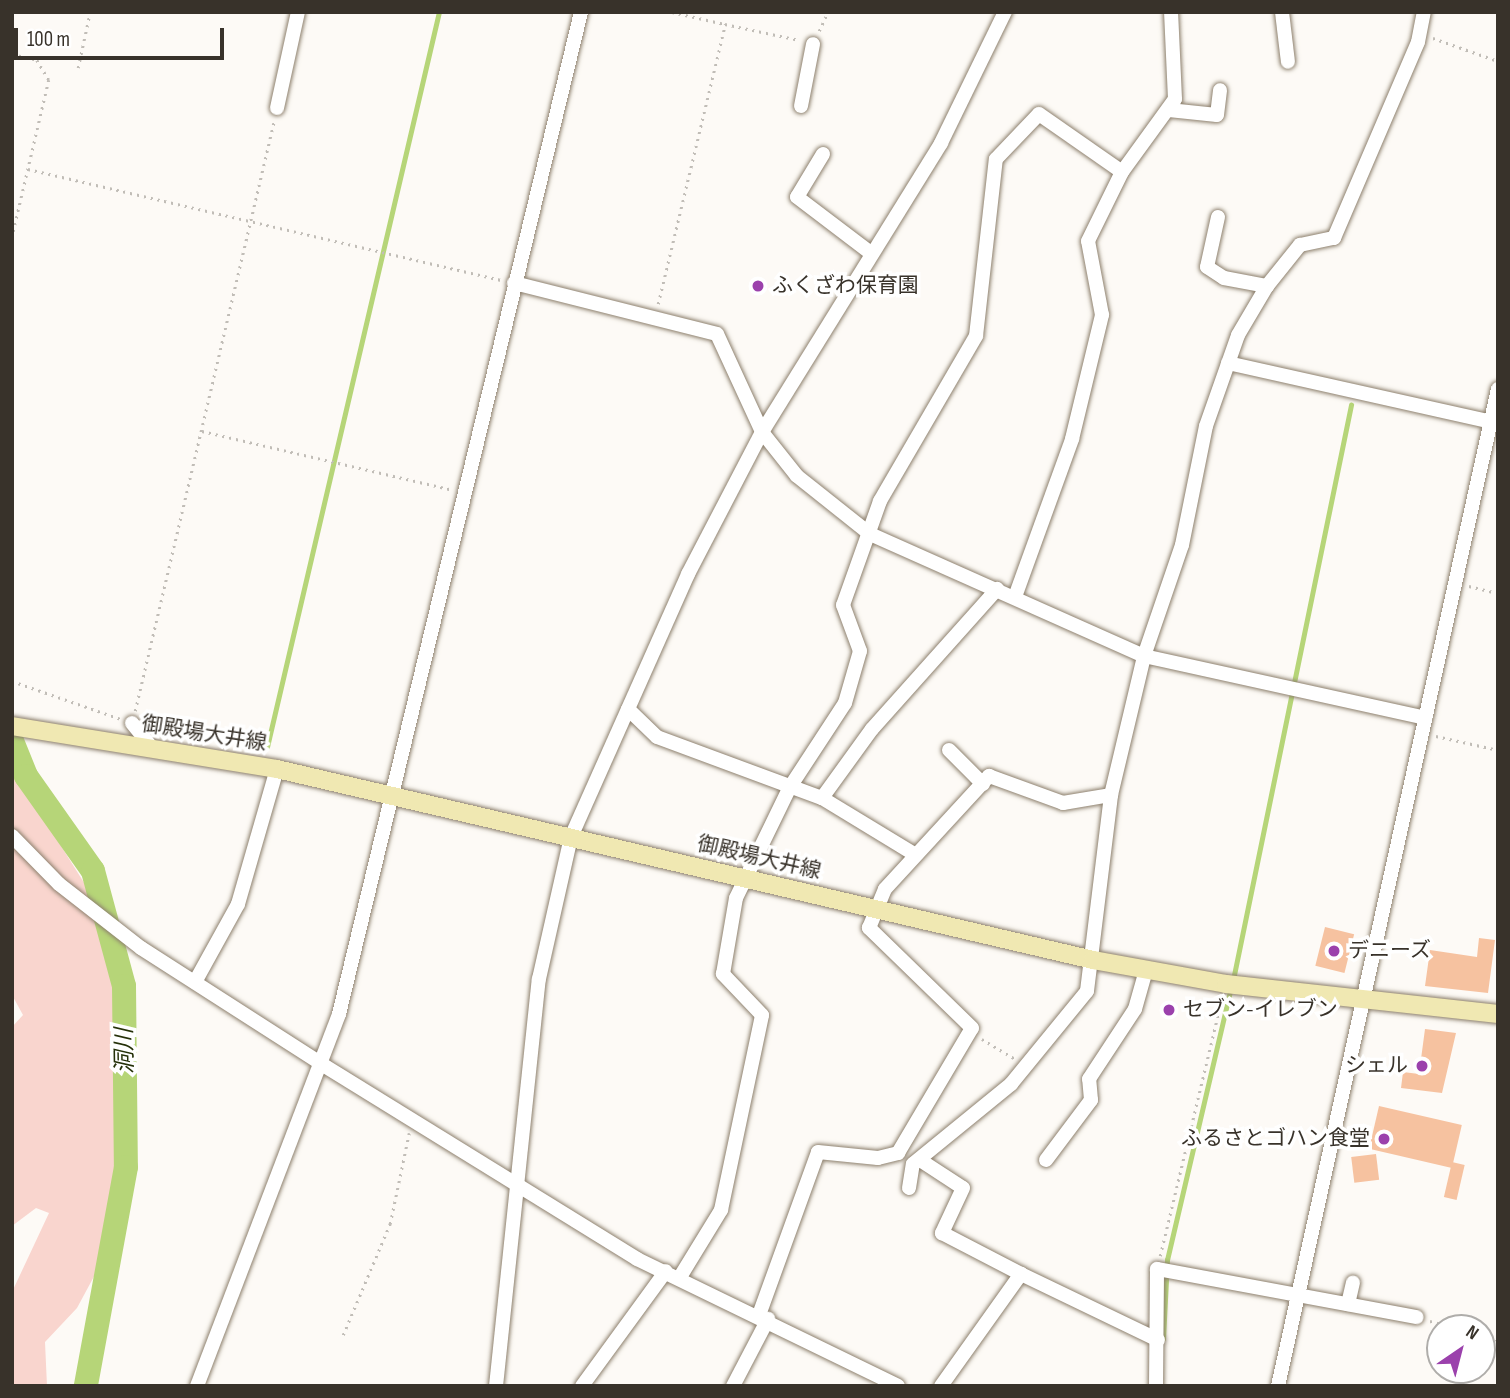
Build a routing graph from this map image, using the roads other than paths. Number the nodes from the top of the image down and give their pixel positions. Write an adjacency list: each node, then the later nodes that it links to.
1 (298, 12): 11 (street)
2 (581, 12): 17 (street)
3 (1005, 12): 16 (street)
4 (1171, 12): 12 (street)
5 (1282, 12): 8 (street)
6 (1424, 12): 18 (street)
7 (813, 44): 10 (street)
8 (1289, 62)
9 (1220, 90): 12 (street)
10 (801, 106)
11 (277, 107)
12 (1169, 110): 14 (street)
13 (823, 154): 16 (street)
14 (1122, 172): 23 (street); 25 (street)
15 (1218, 217): 18 (street)
16 (872, 254): 22 (street)
17 (514, 283): 22 (street); 37 (street)
18 (1267, 286): 19 (street)
19 (1228, 363): 21 (street); 26 (street)
20 (1498, 389): 21 (street)
21 (1492, 422): 29 (street)
22 (762, 432): 23 (street); 27 (street)
23 (870, 534): 24 (street); 35 (street)
24 (997, 589): 25 (street); 38 (street)
25 (1016, 594): 26 (street)
26 (1144, 656): 29 (street); 36 (street)
27 (628, 709): 35 (street); 40 (street)
28 (132, 723): 31 (street)
29 (1424, 725): 47 (street)
30 (12, 726): 31 (main road, 御殿場大井線)
31 (153, 749): 33 (main road, 御殿場大井線)
32 (949, 750): 34 (street)
33 (277, 769): 37 (main road, 御殿場大井線); 46 (street)
34 (983, 784): 36 (street); 41 (street)
35 (790, 787): 38 (street); 42 (street)
36 (1111, 795): 44 (street)
37 (393, 796): 40 (main road, 御殿場大井線); 49 (street)
38 (822, 798): 41 (street)
39 (12, 836): 46 (street)
40 (571, 837): 42 (main road, 御殿場大井線); 53 (street)
41 (914, 854): 43 (street)
42 (746, 878): 43 (main road, 御殿場大井線); 55 (street)
43 (876, 909): 44 (main road, 御殿場大井線); 50 (street)
44 (1093, 960): 45 (main road, 御殿場大井線); 52 (street)
45 (1146, 970): 47 (main road, 御殿場大井線); 51 (street)
46 (195, 982): 49 (street)
47 (1364, 999): 48 (main road, 御殿場大井線); 58 (street)
48 (1498, 1014)
49 (323, 1065): 53 (street); 63 (street)
50 (898, 1153): 52 (street); 60 (street)
51 (1046, 1160)
52 (917, 1162): 54 (street); 56 (street)
53 (516, 1183): 55 (street); 64 (street)
54 (909, 1188)
55 (673, 1274): 60 (street); 65 (street)
56 (1021, 1274): 62 (street); 68 (street)
57 (1353, 1283): 59 (street)
58 (1296, 1297): 59 (street); 62 (street); 70 (street)
59 (1348, 1304): 61 (street)
60 (764, 1317): 66 (street); 67 (street)
61 (1417, 1317)
62 (1158, 1340): 69 (street)
63 (197, 1386)
64 (496, 1386)
65 (582, 1386)
66 (733, 1386)
67 (898, 1386)
68 (941, 1386)
69 (1156, 1386)
70 (1278, 1386)

